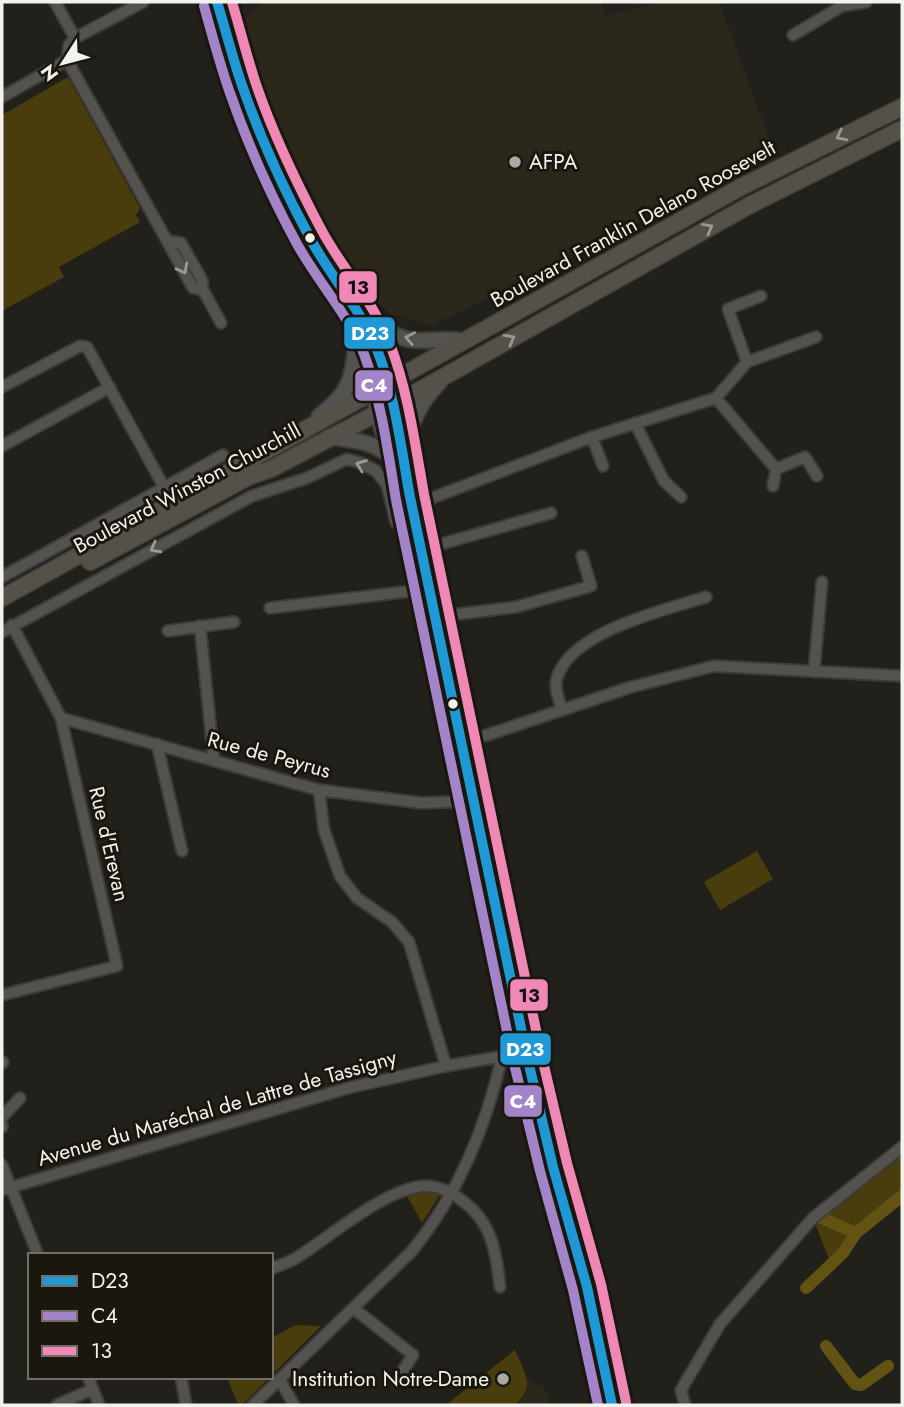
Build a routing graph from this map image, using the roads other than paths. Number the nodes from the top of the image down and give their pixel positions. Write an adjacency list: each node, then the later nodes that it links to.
1 (55, 2): 8 (street)
2 (116, 2): 6 (street)
3 (142, 2): 6 (street)
4 (217, 2): 13 (main road)
5 (866, 2): 7 (street)
6 (122, 12): 8 (street)
7 (793, 35)
8 (75, 38): 9 (street)
9 (67, 60): 10 (street); 16 (street)
10 (2, 97)
11 (902, 107): 19 (main road, Boulevard Franklin Delano Roosevelt, one-way to 19)
12 (902, 129): 21 (main road, Boulevard Franklin Delano Roosevelt, one-way to 12)
13 (328, 270): 15 (main road); 17 (main road)
14 (761, 296): 20 (street)
15 (361, 317): 19 (main road, one-way to 15); 24 (main road)
16 (221, 323)
17 (356, 333): 24 (main road); 28 (main road)
18 (816, 337): 20 (street)
19 (463, 341): 24 (main road, Boulevard Franklin Delano Roosevelt)
20 (747, 362): 25 (street)
21 (450, 373): 26 (main road, Boulevard Franklin Delano Roosevelt); 33 (main road)
22 (2, 387): 23 (street)
23 (110, 387): 31 (street); 37 (street)
24 (380, 388): 26 (main road); 28 (main road, Boulevard Winston Churchill)
25 (716, 398): 27 (street); 35 (street)
26 (386, 416): 30 (main road, Boulevard Winston Churchill); 33 (main road)
27 (635, 423): 29 (street); 39 (street)
28 (301, 430): 49 (main road, Boulevard Winston Churchill)
29 (592, 437): 34 (street); 40 (street)
30 (329, 438): 33 (main road); 51 (main road, Boulevard Winston Churchill)
31 (2, 446)
32 (223, 455): 37 (street)
33 (398, 456): 40 (main road)
34 (603, 466)
35 (776, 468): 36 (street); 38 (street)
36 (817, 476)
37 (164, 486): 45 (street)
38 (774, 486)
39 (681, 497)
40 (410, 501): 42 (main road)
41 (551, 513): 43 (street)
42 (416, 528): 43 (main road); 54 (street, one-way to 54)
43 (421, 550): 47 (main road)
44 (582, 556): 52 (street)
45 (2, 577)
46 (822, 582): 58 (street)
47 (428, 589): 50 (street); 52 (main road)
48 (706, 597): 60 (street)
49 (2, 598)
50 (270, 608)
51 (2, 610)
52 (434, 617): 63 (main road)
53 (234, 622): 55 (street)
54 (12, 625): 57 (street); 61 (street, Rue d'Erevan)
55 (200, 626): 56 (street); 64 (street)
56 (167, 631)
57 (2, 632)
58 (814, 672): 59 (street); 60 (street)
59 (902, 676)
60 (562, 710): 63 (street)
61 (61, 718): 62 (street, Rue de Peyrus); 68 (street, Rue d'Erevan)
62 (157, 744): 64 (street, Rue de Peyrus); 67 (street)
63 (460, 744): 66 (main road)
64 (214, 761): 65 (street, Rue de Peyrus)
65 (319, 790): 66 (street, Rue de Peyrus); 71 (street)
66 (471, 801): 69 (main road)
67 (182, 851)
68 (2, 995)
69 (526, 1052): 70 (street, Avenue du Maréchal de Lattre de Tassigny); 91 (main road)
70 (502, 1057): 71 (street, Avenue du Maréchal de Lattre de Tassigny); 77 (street)
71 (446, 1066): 76 (street, Avenue du Maréchal de Lattre de Tassigny)
72 (20, 1098): 73 (street)
73 (2, 1117)
74 (902, 1147): 92 (street)
75 (2, 1166): 76 (street)
76 (6, 1189): 78 (street)
77 (453, 1193): 79 (street); 80 (street); 81 (street)
78 (37, 1253)
79 (273, 1268)
80 (500, 1287)
81 (354, 1308): 83 (street); 84 (street)
82 (181, 1379): 88 (street)
83 (280, 1380): 89 (street); 90 (street)
84 (397, 1380)
85 (91, 1383): 86 (street); 87 (street)
86 (57, 1405)
87 (99, 1405)
88 (186, 1405)
89 (253, 1405)
90 (294, 1405)
91 (612, 1405)
92 (685, 1405)

